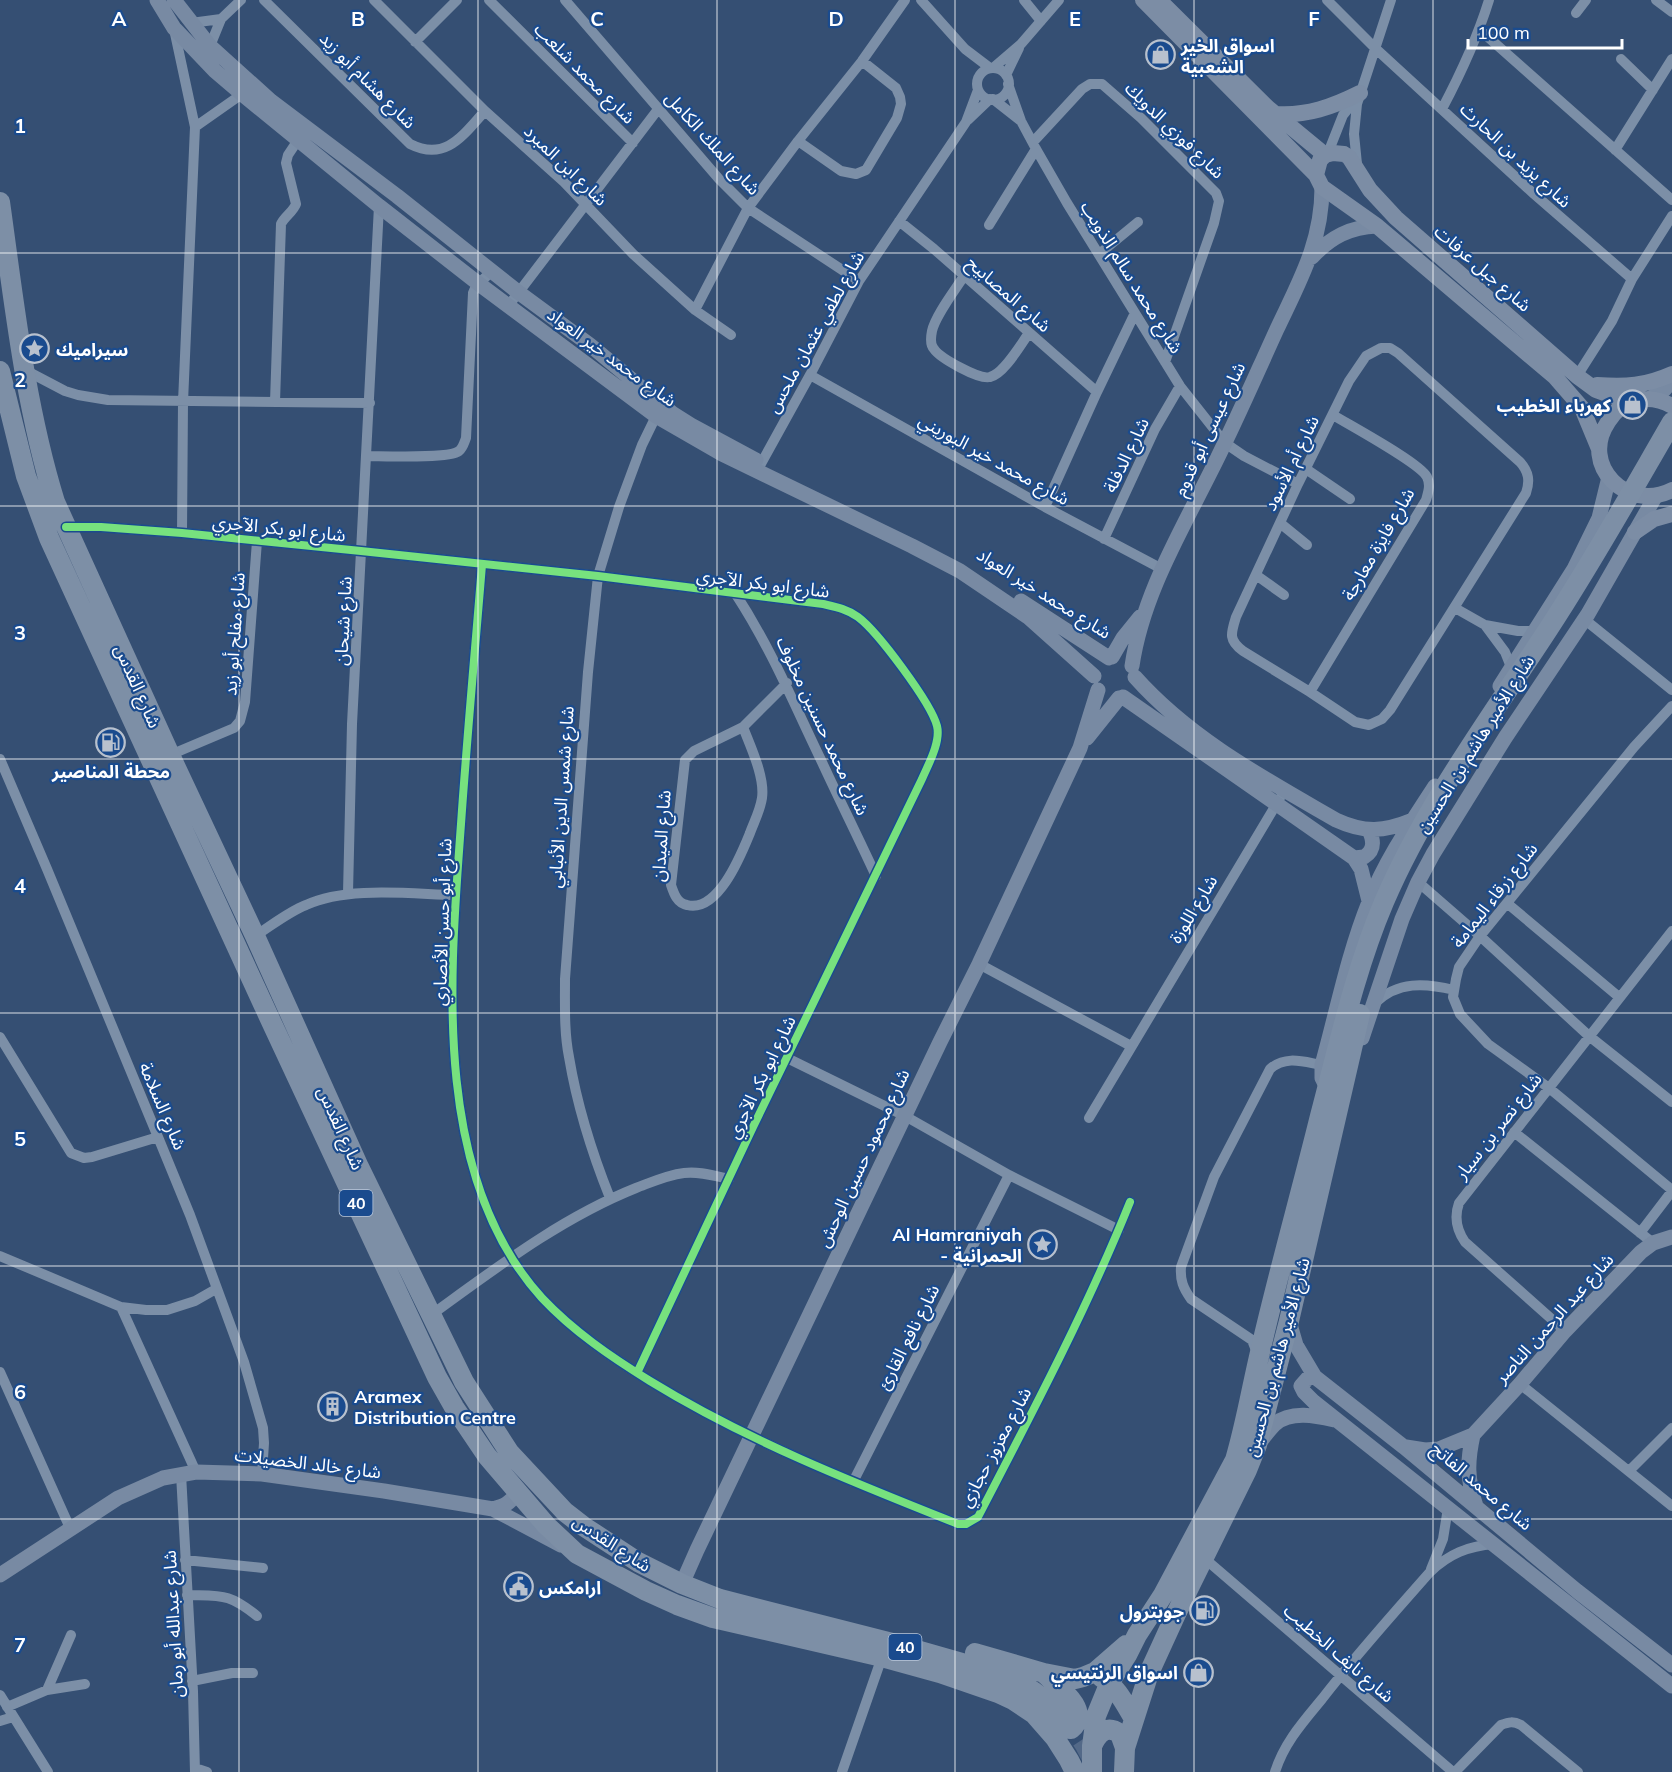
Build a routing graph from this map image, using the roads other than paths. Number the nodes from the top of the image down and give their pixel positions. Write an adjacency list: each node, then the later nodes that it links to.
1 (157, 0): 25 (street, شارع محمد خير العواد)
2 (174, 0): 24 (street, شارع محمد خير العواد)
3 (241, 0): 22 (street)
4 (264, 0): 45 (street, شارع هشام أبو زيد)
5 (374, 0): 27 (street, شارع ابن المبرد)
6 (458, 0): 27 (street)
7 (489, 0): 52 (street, شارع محمد شلعب)
8 (565, 0): 43 (street, شارع الملك الكامل)
9 (905, 0): 34 (street)
10 (921, 0): 31 (street)
11 (1024, 0): 23 (street)
12 (1059, 0): 23 (street)
13 (1143, 0): 57 (main road, شارع جبل عرفات)
14 (1159, 0): 46 (main road, شارع جبل عرفات)
15 (1327, 0): 30 (street, شارع يزيد بن الحارث)
16 (1391, 0): 30 (street)
17 (1489, 0): 26 (street)
18 (1586, 0): 21 (street)
19 (1656, 0): 20 (street)
20 (1672, 12)
21 (1576, 13)
22 (220, 19): 24 (street); 29 (street)
23 (1041, 21): 28 (street)
24 (191, 23): 29 (street, شارع محمد خير العواد)
25 (174, 28): 40 (street, شارع محمد خير العواد); 49 (street)
26 (1480, 30): 44 (street); 54 (street)
27 (415, 42): 45 (street, شارع ابن المبرد)
28 (1020, 44): 35 (street); 37 (street)
29 (210, 46): 70 (street, شارع محمد خير العواد)
30 (1375, 48): 41 (street); 44 (street, شارع يزيد بن الحارث)
31 (965, 49): 35 (street); 36 (street)
32 (1621, 59): 39 (street)
33 (1672, 59): 39 (street)
34 (862, 61): 51 (street); 51 (street)
35 (992, 68): 36 (street); 37 (street)
36 (978, 77): 38 (street)
37 (1007, 79): 42 (street); 47 (street, شارع محمد سالم الذويب)
38 (978, 90): 42 (street); 48 (street, شارع لطفي عثمان ملحس)
39 (1653, 90): 54 (street)
40 (242, 94): 49 (street); 50 (street, شارع محمد خير العواد)
41 (1359, 95): 46 (main road); 55 (street); 56 (street)
42 (992, 99): 47 (street, شارع محمد سالم الذويب); 48 (street, شارع لطفي عثمان ملحس)
43 (659, 108): 52 (street); 62 (street, شارع الملك الكامل)
44 (1442, 109): 72 (street, شارع يزيد بن الحارث)
45 (485, 111): 61 (street, شارع ابن المبرد)
46 (1276, 114): 55 (main road, شارع جبل عرفات)
47 (1021, 121): 53 (street, شارع محمد سالم الذويب)
48 (966, 122): 64 (street, شارع لطفي عثمان ملحس)
49 (195, 127): 91 (street)
50 (298, 140): 60 (street, شارع محمد خير العواد); 92 (street)
51 (798, 141): 62 (street)
52 (633, 143): 61 (street)
53 (1034, 145): 66 (street); 68 (street, شارع محمد سالم الذويب); 81 (street, شارع فوزي الدويك)
54 (1615, 150): 58 (street)
55 (1327, 154): 56 (main road, شارع جبل عرفات); 57 (main road)
56 (1358, 171): 87 (main road, شارع جبل عرفات)
57 (1319, 181): 67 (main road, شارع جبل عرفات); 69 (street, شارع عيسى أبو قدوم)
58 (1672, 200)
59 (0, 202): 82 (highway, شارع القدس / 40)
60 (380, 206): 74 (street, شارع محمد خير العواد); 94 (street, شارع شيحان)
61 (586, 206): 75 (street); 77 (street, شارع ابن المبرد)
62 (748, 208): 73 (street, شارع الملك الكامل); 77 (street)
63 (1672, 216): 72 (street)
64 (899, 221): 71 (street, شارع المصابيح); 73 (street, شارع لطفي عثمان ملحس)
65 (1138, 222): 68 (street)
66 (989, 225)
67 (1377, 226): 69 (street, شارع عيسى أبو قدوم); 96 (main road, شارع جبل عرفات)
68 (1099, 254): 78 (street, شارع محمد سالم الذويب)
69 (1308, 261): 100 (street, شارع عيسى أبو قدوم)
70 (492, 271): 74 (street); 75 (street, شارع محمد خير العواد)
71 (964, 276): 79 (street, شارع المصابيح); 79 (street)
72 (1632, 279): 87 (street)
73 (858, 281): 85 (street, شارع لطفي عثمان ملحس)
74 (480, 284): 76 (street, شارع محمد خير العواد); 103 (street)
75 (518, 292): 76 (street); 97 (street, شارع محمد خير العواد)
76 (509, 305): 97 (street, شارع محمد خير العواد)
77 (695, 310): 80 (street, شارع ابن المبرد)
78 (1135, 313): 81 (street, شارع محمد سالم الذويب); 89 (street)
79 (1029, 333): 89 (street, شارع المصابيح)
80 (731, 335)
81 (1165, 362): 88 (street, شارع محمد سالم الذويب)
82 (24, 370): 91 (street); 114 (highway, شارع القدس / 40)
83 (0, 371): 210 (highway, شارع القدس / 40)
84 (1672, 374): 87 (main road)
85 (810, 375): 104 (street, شارع لطفي عثمان ملحس); 110 (street, شارع محمد خير البوريني)
86 (1672, 381): 90 (street)
87 (1587, 383): 93 (main road, شارع جبل عرفات); 96 (main road)
88 (1180, 386): 100 (street, شارع محمد سالم الذويب); 117 (street, شارع الدفلة)
89 (1097, 392): 110 (street)
90 (1649, 399): 93 (main road); 95 (main road)
91 (183, 402): 92 (street); 116 (street)
92 (275, 402): 94 (street)
93 (1629, 402): 102 (main road)
94 (369, 403): 103 (street, شارع شيحان)
95 (1672, 406)
96 (1582, 408): 102 (main road, شارع جبل عرفات)
97 (659, 410): 104 (street, شارع محمد خير العواد); 125 (street, شارع شمس الدين الأنبابي)
98 (1334, 415): 105 (street, شارع أم الأسود); 129 (street, شارع أم الأسود); 139 (street, شارع فايزة معارجة)
99 (1672, 422): 128 (highway, شارع الأمير هاشم بن الحسين)
100 (1225, 443): 107 (street, شارع محمد سالم الذويب); 123 (street, شارع عيسى أبو قدوم)
101 (1672, 444): 128 (highway, شارع الأمير هاشم بن الحسين)
102 (1599, 449): 106 (main road, شارع جبل عرفات)
103 (367, 456): 121 (street, شارع شيحان)
104 (759, 467): 133 (street, شارع محمد خير العواد); 137 (street, شارع محمد خير العواد)
105 (1306, 470): 107 (street, شارع أم الأسود); 109 (street)
106 (1609, 477): 108 (main road); 112 (street, شارع الأمير هاشم بن الحسين)
107 (1298, 484): 113 (street, شارع أم الأسود)
108 (1664, 496): 115 (street, شارع الأمير هاشم بن الحسين)
109 (1350, 500)
110 (1045, 507): 117 (street, شارع محمد خير البوريني)
111 (1672, 514): 115 (main road)
112 (1599, 518): 120 (street); 132 (street, شارع الأمير هاشم بن الحسين)
113 (1280, 523): 119 (street); 124 (street, شارع أم الأسود)
114 (66, 527): 116 (street, شارع ابو بكر الآجري); 144 (highway, شارع القدس / 40)
115 (1635, 532): 120 (street, شارع الأمير هاشم بن الحسين)
116 (182, 533): 118 (street, شارع ابو بكر الآجري)
117 (1104, 539): 123 (street, شارع محمد خير البوريني)
118 (257, 542): 121 (street, شارع ابو بكر الآجري); 144 (street, شارع مفلح أبو زيد)
119 (1307, 545)
120 (1625, 549): 128 (street, شارع الأمير هاشم بن الحسين)
121 (361, 551): 122 (street, شارع ابو بكر الآجري); 152 (street, شارع شيحان)
122 (483, 565): 125 (street, شارع ابو بكر الآجري); 153 (street, شارع أبو حسن الأنصاري)
123 (1162, 569): 130 (street, شارع عيسى أبو قدوم)
124 (1256, 575): 127 (street); 139 (street, شارع أم الأسود)
125 (598, 576): 126 (street, شارع ابو بكر الآجري); 180 (street, شارع شمس الدين الأنبابي)
126 (735, 593): 136 (street, شارع محمد حسنين مخلوف); 150 (street, شارع ابو بكر الآجري)
127 (1284, 595)
128 (1578, 605): 138 (street); 151 (street, شارع الأمير هاشم بن الحسين); 169 (highway, شارع الأمير هاشم بن الحسين); 171 (highway, شارع الأمير هاشم بن الحسين)
129 (1455, 608): 131 (street); 139 (street, شارع أم الأسود)
130 (1144, 612): 133 (street, شارع عيسى أبو قدوم); 135 (street, شارع عيسى أبو قدوم)
131 (1485, 625): 132 (street); 134 (street)
132 (1534, 631): 134 (street, شارع الأمير هاشم بن الحسين)
133 (1111, 657): 135 (street); 137 (street)
134 (1512, 667): 147 (street, شارع الأمير هاشم بن الحسين)
135 (1133, 672): 140 (street); 146 (street)
136 (787, 683): 142 (street, شارع الميدان); 150 (street, شارع محمد حسنين مخلوف)
137 (1096, 683): 140 (street); 143 (street, شارع محمود حسين الوحش)
138 (1672, 690)
139 (1310, 692)
140 (1121, 698): 143 (street, شارع محمود حسين الوحش); 146 (street)
141 (1672, 706): 155 (street, شارع زرقاء اليمامة)
142 (743, 727): 142 (street, شارع الميدان)
143 (1080, 748): 160 (street, شارع محمود حسين الوحش)
144 (170, 755): 157 (highway, شارع القدس / 40)
145 (0, 759): 176 (street, شارع السلامة)
146 (1281, 797): 148 (street); 149 (street); 166 (street, شارع اللوزة)
147 (1413, 820): 148 (street); 154 (street, شارع الأمير هاشم بن الحسين)
148 (1369, 830): 149 (street)
149 (1354, 858): 154 (street)
150 (876, 876): 167 (street, شارع ابو بكر الآجري)
151 (1418, 882): 158 (street); 163 (street, شارع الأمير هاشم بن الحسين)
152 (348, 893): 153 (street); 157 (street)
153 (456, 895): 187 (street, شارع أبو حسن الأنصاري)
154 (1370, 901): 168 (street, شارع الأمير هاشم بن الحسين)
155 (1508, 904): 158 (street, شارع زرقاء اليمامة); 162 (street)
156 (1672, 931): 159 (street, شارع نصر بن سيار)
157 (255, 936): 190 (highway, شارع القدس / 40)
158 (1480, 936): 161 (street, شارع زرقاء اليمامة); 165 (street)
159 (1668, 944): 162 (street, شارع نصر بن سيار)
160 (979, 964): 166 (street); 173 (street, شارع محمود حسين الوحش)
161 (1454, 990): 163 (street); 170 (street)
162 (1619, 997): 165 (street, شارع نصر بن سيار)
163 (1375, 1003): 169 (street, شارع الأمير هاشم بن الحسين)
164 (0, 1036): 176 (street)
165 (1589, 1036): 170 (street, شارع نصر بن سيار); 172 (street)
166 (1131, 1046): 174 (street, شارع اللوزة)
167 (787, 1058): 173 (street); 178 (street, شارع ابو بكر الآجري)
168 (1322, 1065): 171 (street, شارع الأمير هاشم بن الحسين); 194 (street)
169 (1348, 1065): 191 (highway, شارع الأمير هاشم بن الحسين)
170 (1549, 1088): 175 (street, شارع نصر بن سيار); 179 (street)
171 (1327, 1089): 192 (highway, شارع الأمير هاشم بن الحسين)
172 (1672, 1102)
173 (905, 1116): 177 (street); 203 (street, شارع محمود حسين الوحش)
174 (1089, 1118)
175 (1514, 1132): 183 (street); 193 (street, شارع نصر بن سيار)
176 (158, 1137): 188 (street, شارع السلامة)
177 (1009, 1175): 182 (street); 209 (street, شارع نافع القارئ)
178 (729, 1179): 180 (street); 197 (street, شارع ابو بكر الآجري)
179 (1672, 1190): 183 (street)
180 (610, 1198): 187 (street)
181 (1130, 1202): 182 (street, شارع معزوز حجازي)
182 (1119, 1230): 209 (street, شارع معزوز حجازي)
183 (1640, 1233): 185 (street)
184 (1672, 1237): 185 (street, شارع عبد الرحمن الناصر)
185 (1653, 1243): 193 (street, شارع عبد الرحمن الناصر)
186 (0, 1256): 189 (street)
187 (512, 1257): 190 (street); 197 (street, شارع أبو حسن الأنصاري)
188 (216, 1289): 189 (street); 208 (street, شارع السلامة)
189 (121, 1307): 207 (street)
190 (431, 1315): 223 (highway, شارع القدس / 40)
191 (1289, 1321): 198 (street, شارع محمد الفاتح); 204 (highway, شارع الأمير هاشم بن الحسين)
192 (1266, 1330): 194 (street); 195 (highway, شارع الأمير هاشم بن الحسين)
193 (1565, 1331): 199 (street, شارع عبد الرحمن الناصر)
194 (1246, 1335): 195 (street)
195 (1257, 1365): 228 (highway, شارع الأمير هاشم بن الحسين)
196 (0, 1372): 215 (street)
197 (637, 1373): 203 (street, شارع أبو حسن الأنصاري)
198 (1315, 1377): 200 (street); 205 (street, شارع محمد الفاتح)
199 (1520, 1384): 202 (street, شارع عبد الرحمن الناصر); 206 (street)
200 (1335, 1420): 204 (street, شارع محمد الفاتح); 213 (street, شارع محمد الفاتح)
201 (1672, 1428): 206 (street)
202 (1473, 1435): 205 (street, شارع عبد الرحمن الناصر); 212 (street)
203 (751, 1436): 209 (street, شارع معزوز حجازي); 223 (street, شارع محمود حسين الوحش)
204 (1257, 1445): 218 (highway, شارع الأمير هاشم بن الحسين)
205 (1404, 1447): 212 (street, شارع محمد الفاتح)
206 (1629, 1471): 211 (street)
207 (189, 1473): 208 (street, شارع خالد الخصيلات); 215 (street, شارع خالد الخصيلات); 219 (street, شارع عبدالله أبو رمان)
208 (262, 1474): 214 (street, شارع خالد الخصيلات)
209 (853, 1482)
210 (517, 1493): 214 (street); 217 (highway, شارع القدس / 40)
211 (1672, 1506)
212 (1477, 1507): 231 (street, شارع محمد الفاتح)
213 (1448, 1508): 216 (street, شارع محمد الفاتح); 221 (street)
214 (494, 1509): 217 (street, شارع خالد الخصيلات)
215 (70, 1528): 222 (street, شارع خالد الخصيلات)
216 (1494, 1544): 221 (street); 239 (street, شارع محمد الفاتح)
217 (577, 1554): 230 (highway, شارع القدس / 40)
218 (1204, 1558): 234 (highway, شارع الأمير هاشم بن الحسين); 235 (street, شارع نايف الخطيب)
219 (185, 1560): 220 (street); 224 (street, شارع عبدالله أبو رمان)
220 (263, 1568)
221 (1430, 1572): 235 (street)
222 (0, 1575)
223 (682, 1584): 225 (highway, شارع القدس / 40)
224 (187, 1594): 226 (street); 237 (street, شارع عبدالله أبو رمان)
225 (734, 1602): 233 (highway); 244 (highway, شارع القدس / 40)
226 (257, 1616)
227 (71, 1635): 240 (street)
228 (1137, 1635): 229 (highway, شارع الأمير هاشم بن الحسين); 236 (highway)
229 (1127, 1655): 234 (highway); 236 (highway, شارع الأمير هاشم بن الحسين)
230 (882, 1657): 243 (highway, شارع القدس / 40); 252 (street)
231 (1672, 1665)
232 (253, 1673): 237 (street)
233 (1044, 1673): 236 (highway); 243 (highway)
234 (1149, 1674): 245 (highway, شارع الأمير هاشم بن الحسين)
235 (1340, 1676): 256 (street); 257 (street, شارع نايف الخطيب)
236 (1102, 1677): 245 (highway); 247 (highway, شارع الأمير هاشم بن الحسين)
237 (192, 1681): 249 (street, شارع عبدالله أبو رمان)
238 (85, 1684): 240 (street)
239 (1672, 1686)
240 (46, 1690): 242 (street)
241 (0, 1695): 242 (street)
242 (10, 1712): 246 (street); 250 (street)
243 (1034, 1714): 253 (highway, شارع القدس / 40)
244 (1065, 1715)
245 (1134, 1719): 248 (highway, شارع الأمير هاشم بن الحسين)
246 (0, 1721)
247 (1092, 1746): 248 (highway); 254 (highway, شارع الأمير هاشم بن الحسين)
248 (1125, 1748): 255 (highway, شارع الأمير هاشم بن الحسين)
249 (195, 1770): 251 (street)
250 (48, 1772)
251 (207, 1772)
252 (842, 1772)
253 (1075, 1772)
254 (1092, 1772)
255 (1124, 1772)
256 (1275, 1772)
257 (1454, 1772): 258 (street)
258 (1578, 1772)

